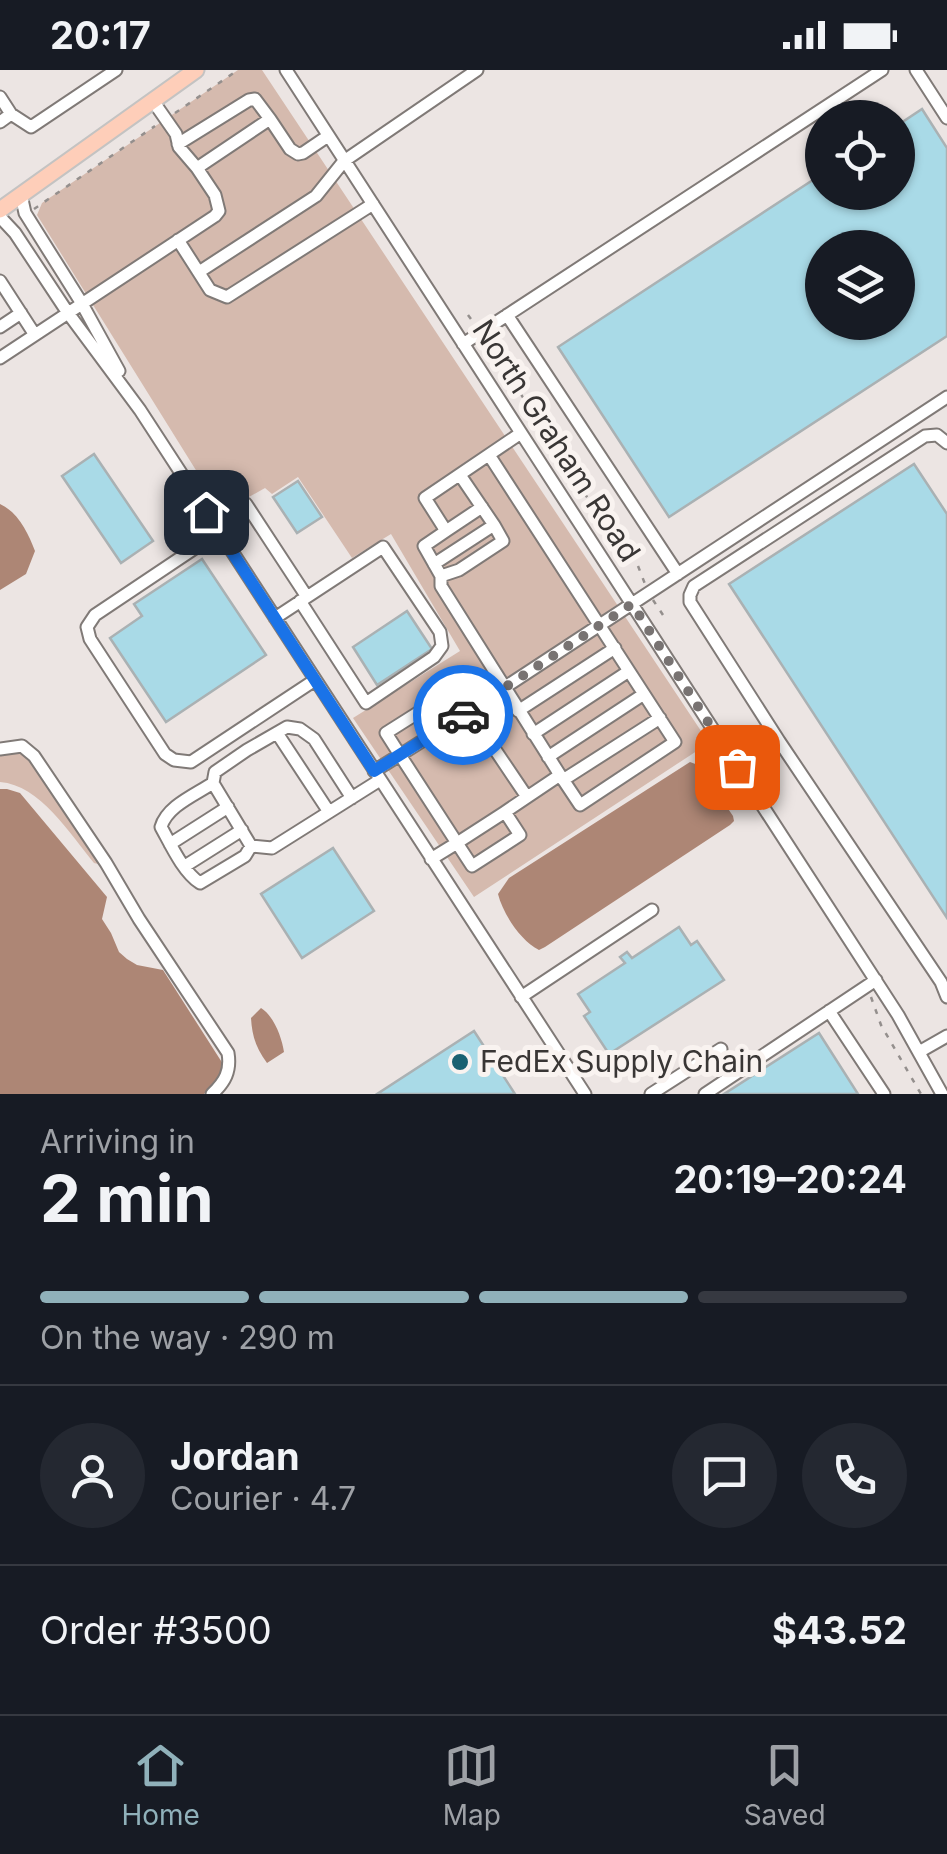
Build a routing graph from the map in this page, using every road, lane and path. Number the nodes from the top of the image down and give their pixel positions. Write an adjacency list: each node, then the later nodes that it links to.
1 (116, 70): 10 (street)
2 (196, 70): 9 (main road)
3 (238, 70): 12 (path)
4 (286, 70): 14 (street, North Graham Road)
5 (477, 70): 16 (street)
6 (882, 70): 28 (street)
7 (916, 70): 11 (street)
8 (0, 98): 10 (street)
9 (153, 100): 12 (street); 18 (main road)
10 (6, 118)
11 (947, 118)
12 (166, 119): 15 (street); 20 (path)
13 (270, 119): 14 (street); 15 (street); 17 (street)
14 (328, 136): 16 (street, North Graham Road)
15 (178, 144): 17 (street)
16 (344, 161): 19 (street, North Graham Road); 22 (street)
17 (197, 168): 21 (street)
18 (6, 204): 24 (street); 25 (street)
19 (373, 204): 22 (street); 32 (street, North Graham Road)
20 (33, 210)
21 (178, 240): 22 (street); 24 (street)
22 (198, 272)
23 (0, 281): 26 (street)
24 (82, 304): 25 (street); 35 (street)
25 (68, 312): 31 (street); 35 (street)
26 (21, 313): 29 (street); 31 (street)
27 (468, 315): 30 (path)
28 (507, 315): 30 (street); 45 (street)
29 (0, 327)
30 (481, 332): 32 (street); 46 (path)
31 (35, 334): 33 (street)
32 (463, 344): 36 (street, North Graham Road)
33 (0, 358)
34 (947, 397): 45 (street)
35 (140, 410): 43 (street)
36 (521, 433): 38 (street); 48 (street, North Graham Road)
37 (947, 443): 63 (street)
38 (490, 455): 39 (street); 51 (street)
39 (460, 475): 41 (street); 42 (street)
40 (246, 504): 47 (street)
41 (482, 507): 42 (street); 44 (street)
42 (446, 531): 44 (street)
43 (219, 532): 50 (street); 54 (street)
44 (438, 570): 55 (street)
45 (678, 574): 46 (street)
46 (649, 593): 48 (street); 49 (path)
47 (304, 599): 47 (street); 50 (street)
48 (632, 604): 51 (street); 67 (street, North Graham Road)
49 (664, 616)
50 (275, 618): 54 (street)
51 (600, 625): 52 (street); 55 (street)
52 (615, 648): 53 (street); 58 (street)
53 (629, 670): 56 (street); 62 (street)
54 (315, 680): 68 (street)
55 (503, 688): 57 (street); 58 (street)
56 (644, 694): 59 (street); 66 (street)
57 (469, 711): 60 (street); 71 (street)
58 (518, 711): 62 (street)
59 (660, 718): 69 (street); 69 (street)
60 (449, 724): 65 (street); 65 (street)
61 (277, 733): 70 (street); 72 (street); 74 (street)
62 (533, 734): 66 (street)
63 (779, 741): 67 (street); 85 (street)
64 (0, 749): 90 (street)
65 (400, 755): 68 (street); 77 (street)
66 (548, 757): 69 (street)
67 (737, 767): 83 (street, North Graham Road)
68 (377, 775): 72 (street); 80 (street)
69 (562, 778): 71 (street)
70 (212, 783): 73 (street); 78 (street)
71 (527, 797): 75 (street)
72 (352, 798): 74 (street)
73 (228, 808): 76 (street); 78 (street)
74 (330, 812): 79 (street)
75 (505, 812): 77 (street); 77 (street)
76 (242, 830): 79 (street); 81 (street)
77 (457, 843): 80 (street)
78 (170, 844): 81 (street)
79 (252, 846): 81 (street)
80 (431, 859): 84 (street)
81 (185, 866)
82 (652, 910): 84 (street)
83 (871, 983): 86 (street); 89 (street, North Graham Road); 95 (path)
84 (521, 997): 91 (street)
85 (947, 997)
86 (829, 1011): 93 (street); 94 (street)
87 (947, 1036): 89 (street)
88 (721, 1049): 92 (street)
89 (918, 1052): 96 (street, North Graham Road)
90 (212, 1094)
91 (585, 1094)
92 (651, 1094)
93 (706, 1094)
94 (884, 1094)
95 (921, 1094)
96 (942, 1094)

